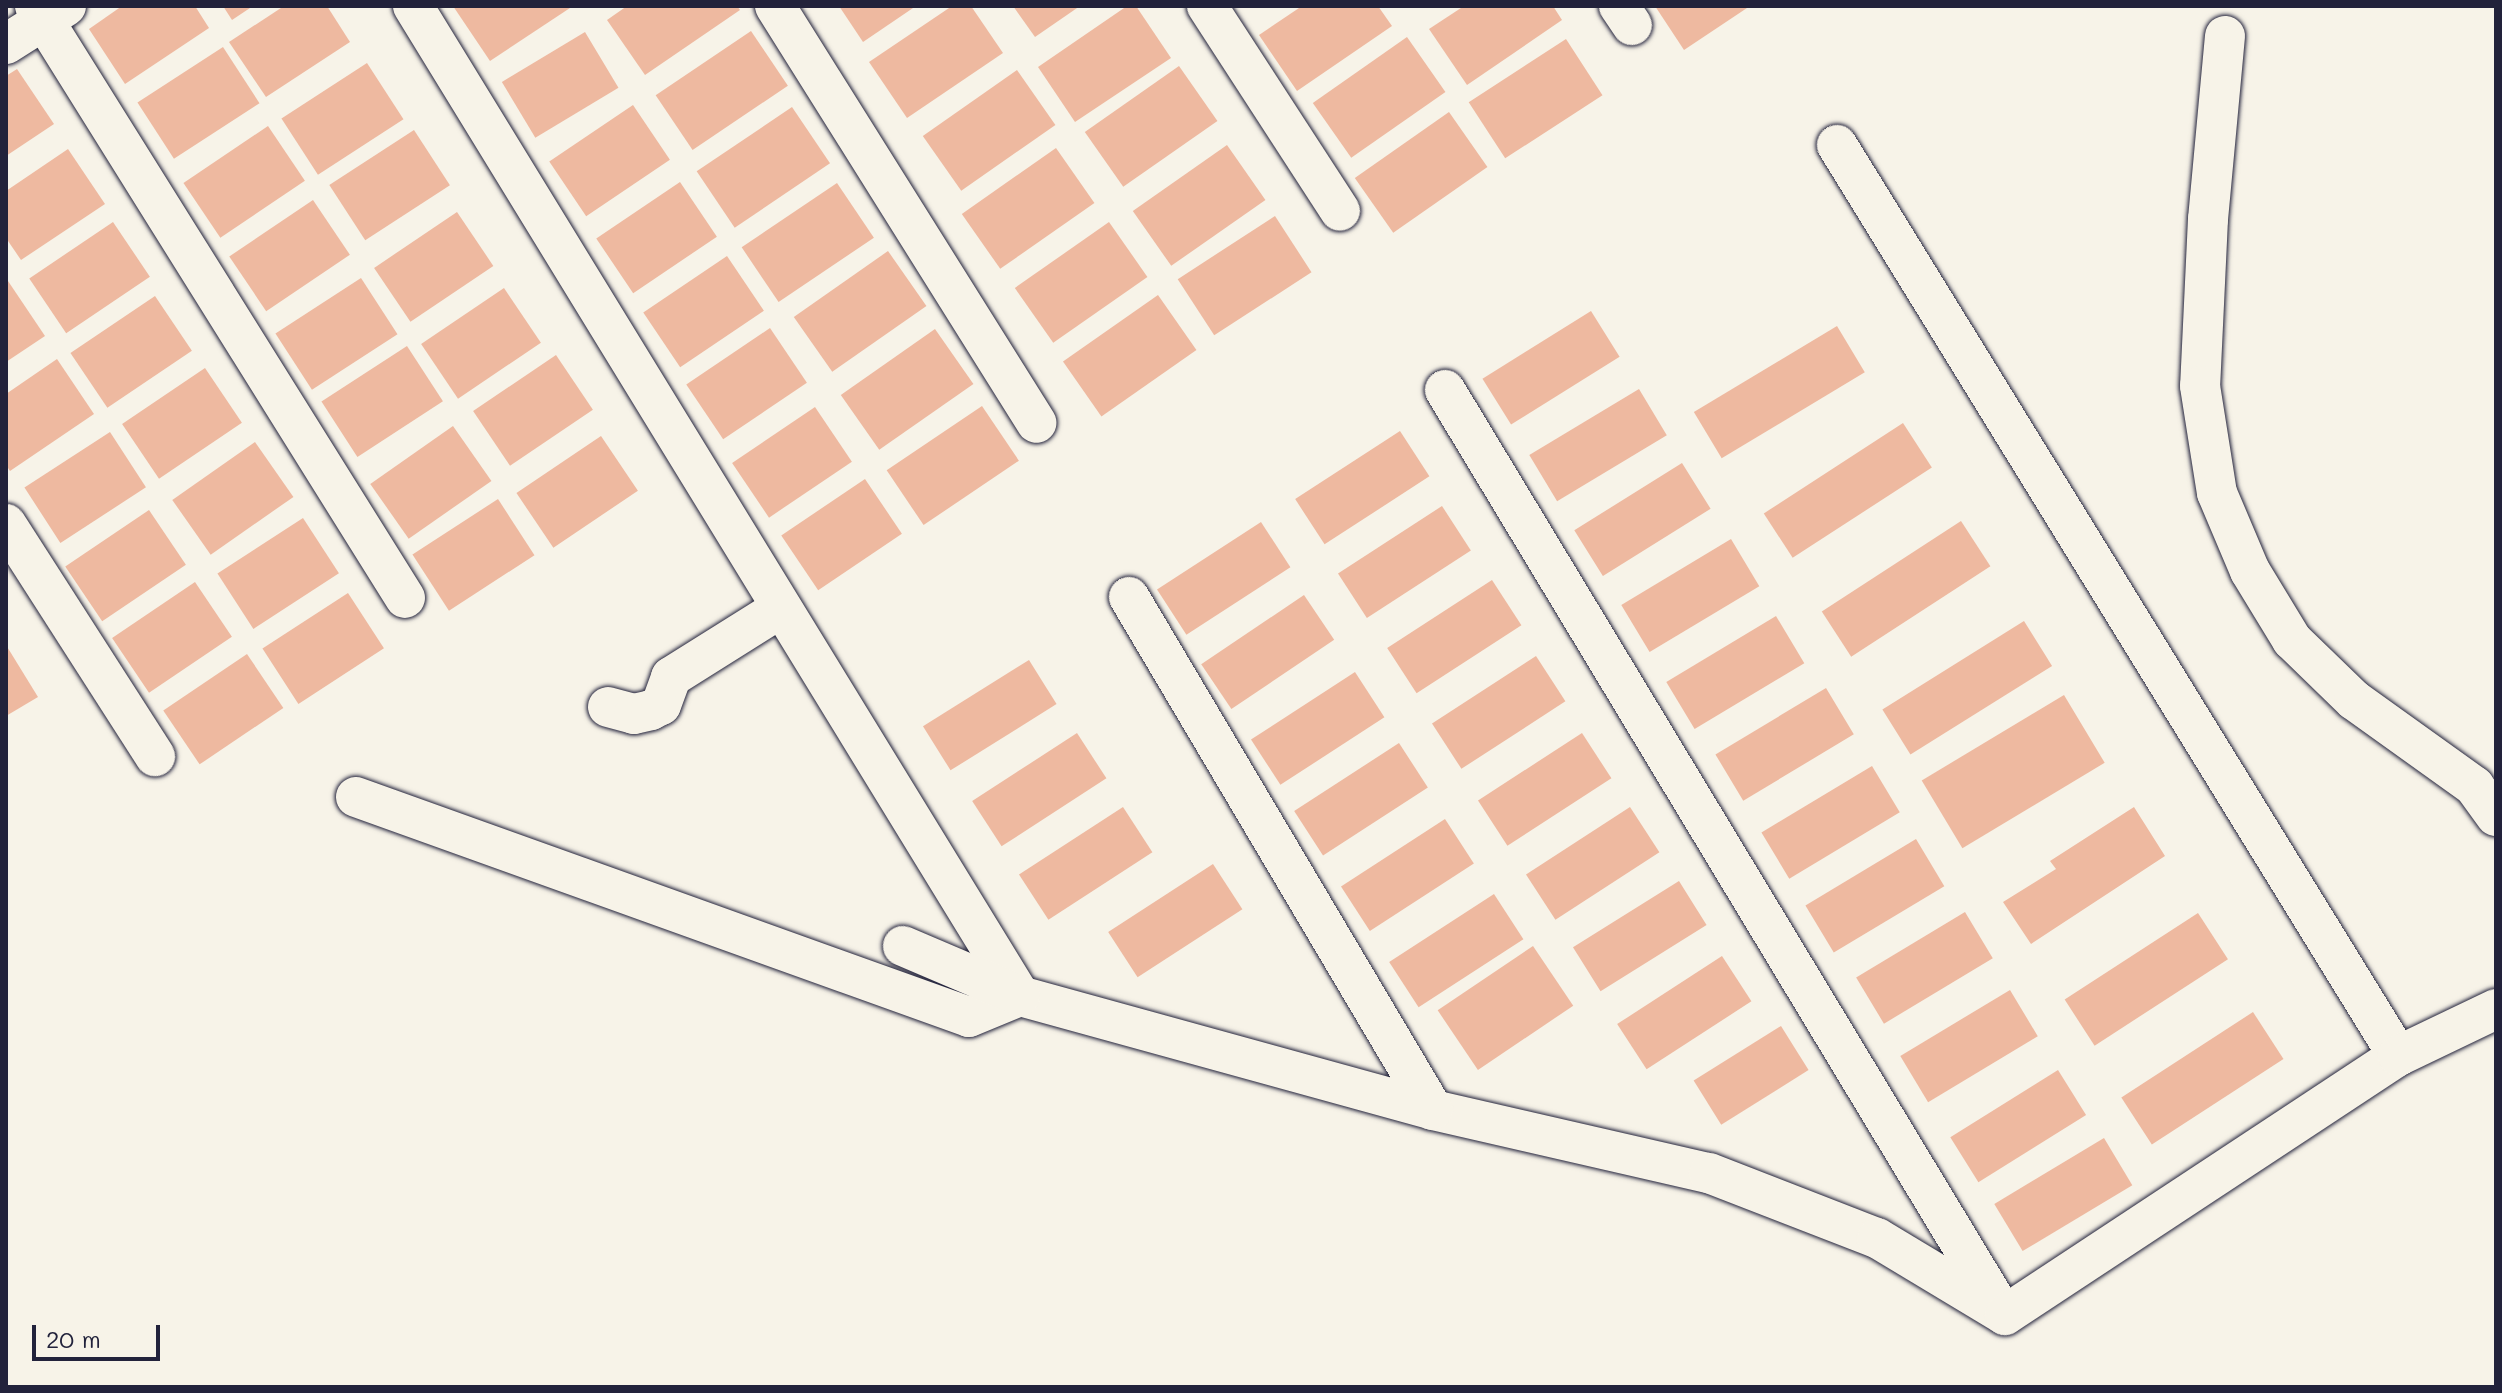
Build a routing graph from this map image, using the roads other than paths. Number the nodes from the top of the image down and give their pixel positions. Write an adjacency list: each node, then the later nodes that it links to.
1 (413, 6): 14 (street)
2 (775, 6): 10 (street)
3 (1207, 6): 8 (street)
4 (48, 11): 6 (street); 13 (street)
5 (2225, 36): 18 (street)
6 (6, 44)
7 (1837, 145): 22 (street)
8 (1340, 211)
9 (1445, 390): 24 (street)
10 (1037, 423)
11 (6, 524): 16 (street)
12 (1129, 597): 23 (street)
13 (405, 598)
14 (781, 608): 15 (street); 20 (street)
15 (608, 707)
16 (155, 756)
17 (356, 797): 20 (street)
18 (2496, 816)
19 (903, 946): 20 (street)
20 (1020, 996): 23 (street)
21 (2496, 1009): 22 (street)
22 (2398, 1056): 24 (street)
23 (1433, 1110): 24 (street)
24 (2005, 1315)

